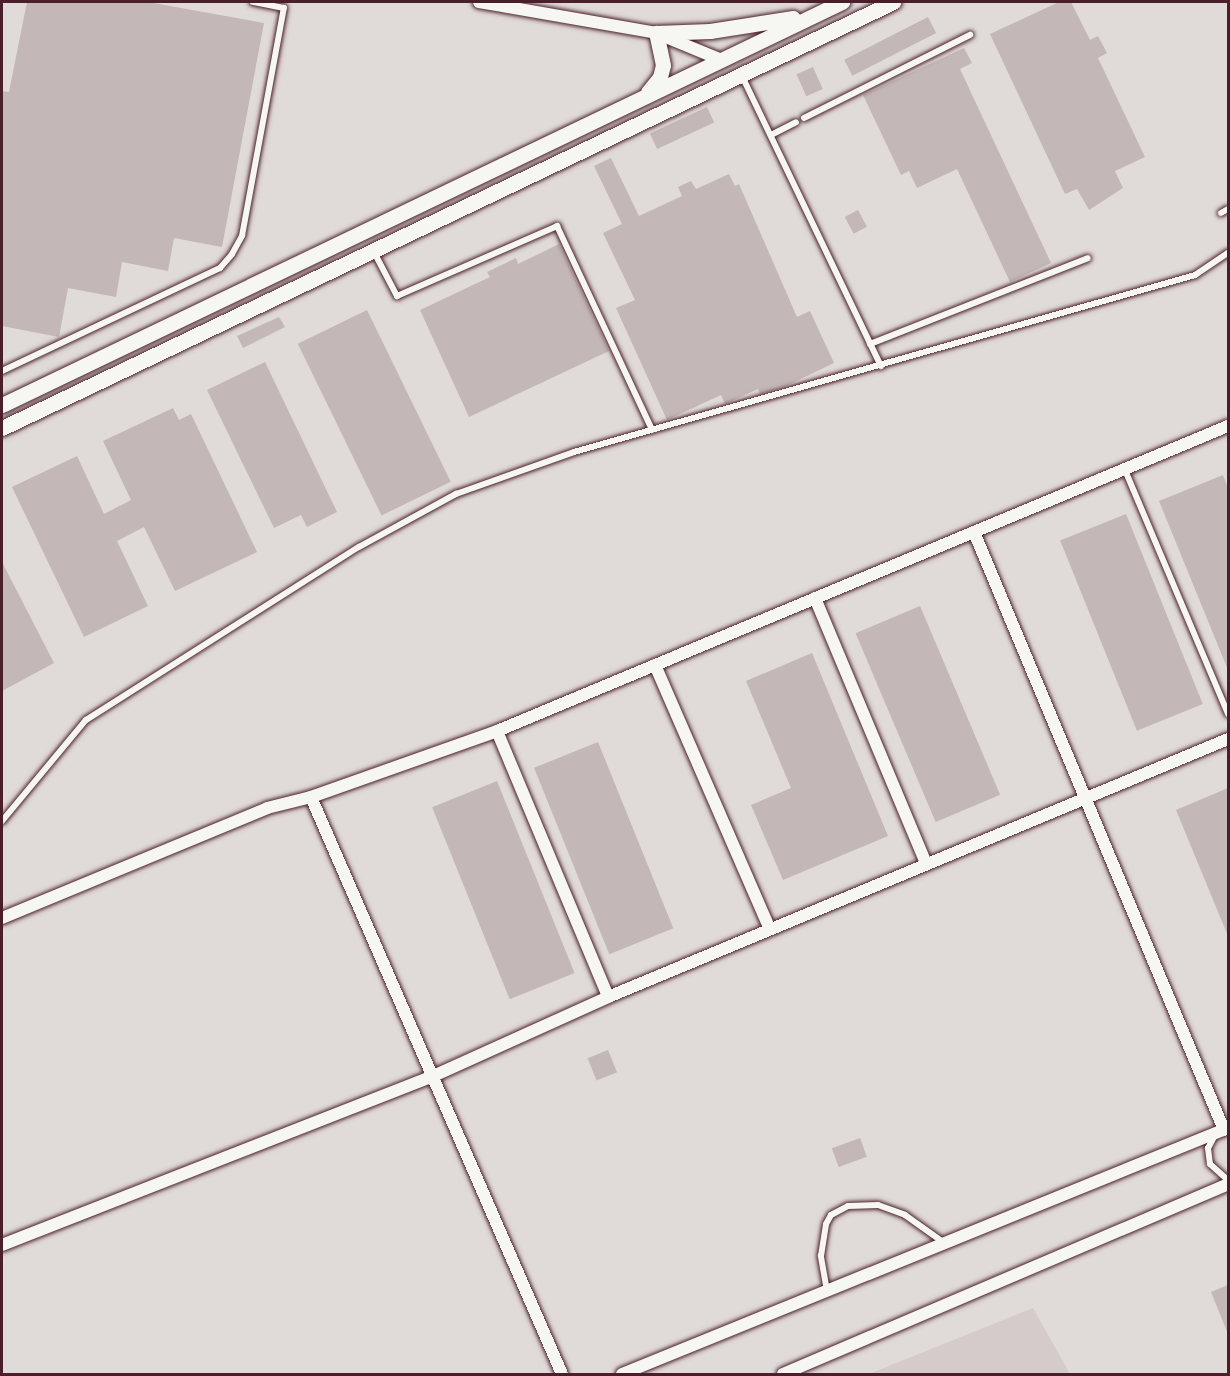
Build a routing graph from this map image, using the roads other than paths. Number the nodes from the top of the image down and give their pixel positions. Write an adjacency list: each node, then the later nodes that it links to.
1 (253, 2): 23 (lane)
2 (481, 2): 7 (street)
3 (837, 2): 5 (street); 6 (street)
4 (893, 2): 6 (street)
5 (814, 15): 7 (street); 9 (street)
6 (840, 26): 10 (street)
7 (656, 33): 9 (street); 11 (street)
8 (970, 35): 12 (lane)
9 (719, 59): 10 (street); 11 (street)
10 (741, 74): 14 (lane); 18 (street)
11 (646, 95): 17 (street)
12 (804, 118)
13 (796, 122): 14 (lane)
14 (771, 135): 21 (lane)
15 (1228, 208): 16 (lane)
16 (1221, 213)
17 (365, 230): 18 (street); 24 (street)
18 (373, 249): 26 (street); 27 (lane)
19 (1228, 253): 22 (lane)
20 (1088, 258): 21 (lane)
21 (870, 344): 22 (lane)
22 (881, 366): 27 (lane)
23 (2, 371)
24 (2, 405)
25 (1228, 426): 28 (street)
26 (2, 428)
27 (652, 430): 37 (lane)
28 (1124, 469): 29 (street); 32 (lane)
29 (974, 532): 30 (street); 36 (street)
30 (815, 598): 31 (street); 38 (street)
31 (656, 665): 33 (street); 40 (street)
32 (1228, 714)
33 (497, 731): 35 (street); 41 (street)
34 (1228, 739): 36 (street)
35 (311, 797): 39 (street); 42 (street)
36 (1082, 799): 38 (street); 43 (street)
37 (2, 821)
38 (926, 863): 40 (street)
39 (2, 918)
40 (770, 929): 41 (street)
41 (608, 997): 42 (street)
42 (431, 1077): 47 (street); 49 (street)
43 (1227, 1129): 44 (lane); 46 (street)
44 (1228, 1180)
45 (1228, 1184): 51 (street)
46 (943, 1243): 48 (street); 48 (lane)
47 (2, 1245)
48 (827, 1291): 50 (street)
49 (562, 1374)
50 (622, 1374)
51 (783, 1374)

